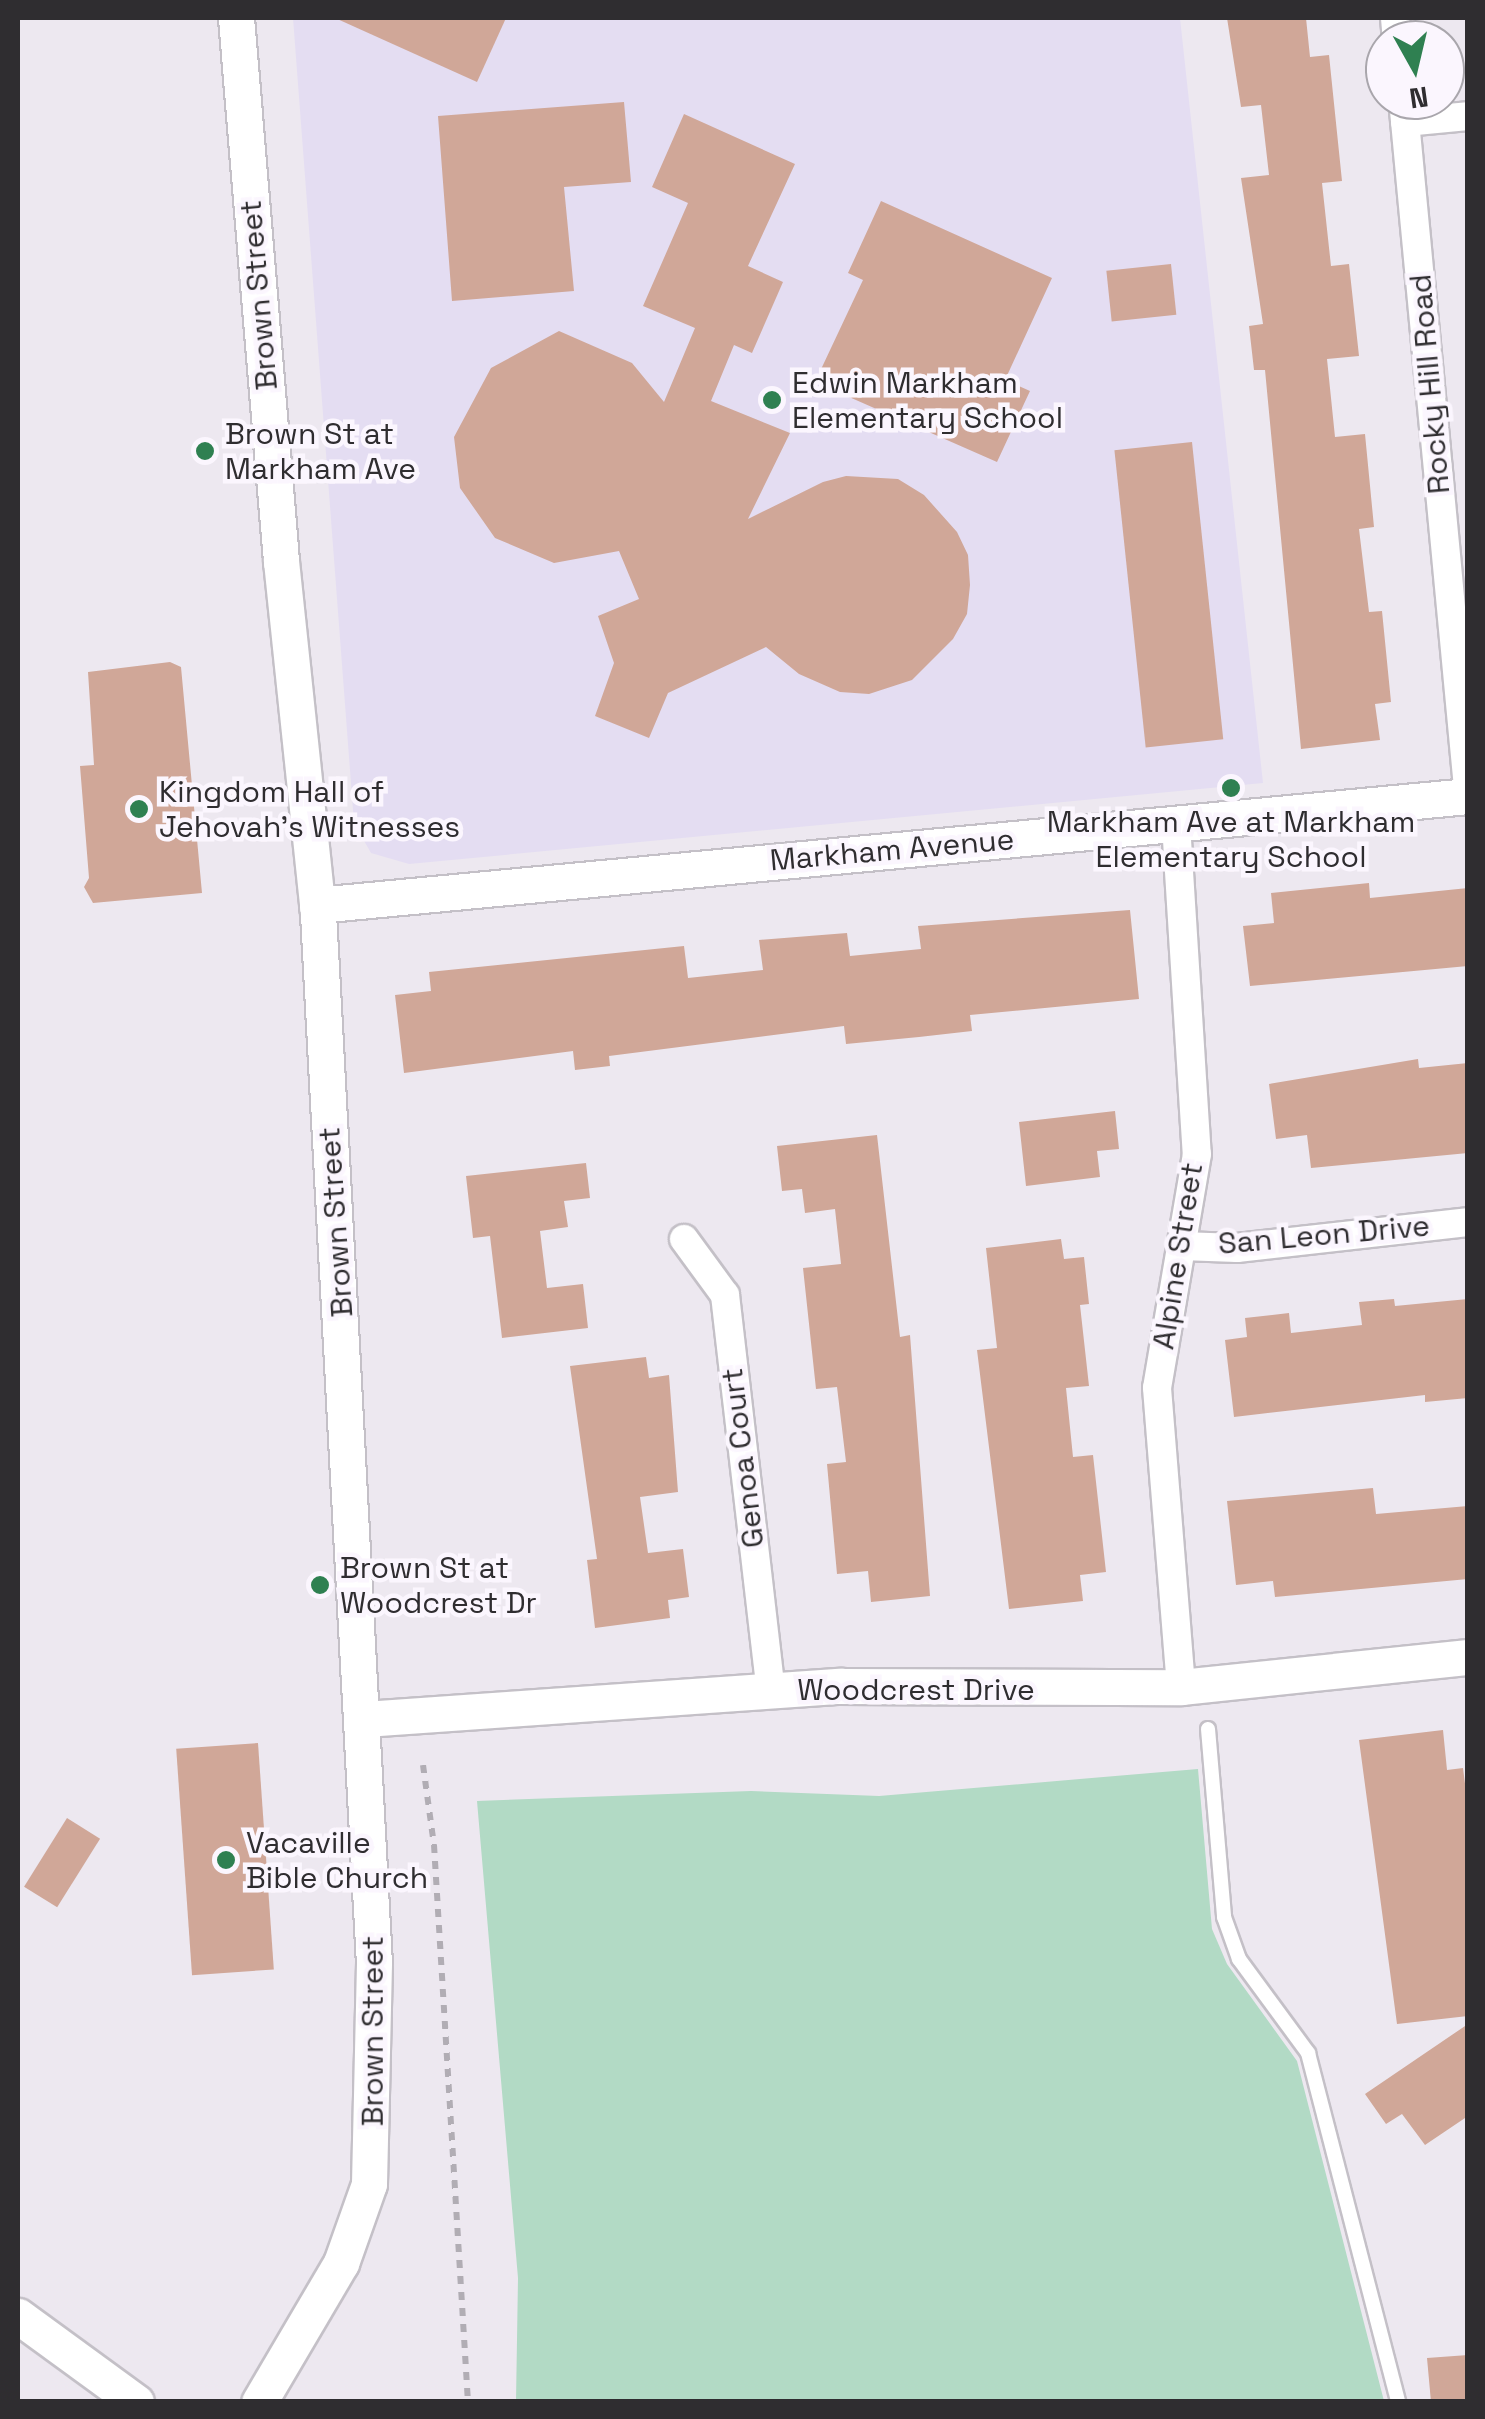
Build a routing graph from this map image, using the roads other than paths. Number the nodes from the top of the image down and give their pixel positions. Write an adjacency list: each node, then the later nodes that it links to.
1 (236, 18): 5 (street, Brown Street)
2 (1405, 120): 3 (street, Rocky Hill Road)
3 (1468, 792): 4 (street, Markham Avenue)
4 (1176, 824): 5 (street, Markham Avenue); 8 (street, Alpine Street)
5 (317, 905): 12 (street, Brown Street)
6 (1468, 1222): 8 (street, San Leon Drive)
7 (684, 1239): 11 (street, Genoa Court)
8 (1181, 1246): 10 (street, Alpine Street)
9 (1468, 1657): 10 (street, Woodcrest Drive)
10 (1181, 1687): 11 (street, Woodcrest Drive)
11 (771, 1690): 12 (street, Woodcrest Drive)
12 (364, 1719): 16 (street, Brown Street)
13 (1208, 1729): 17 (lane)
14 (18, 2316): 15 (street)
15 (136, 2402)
16 (259, 2402)
17 (1398, 2402)

